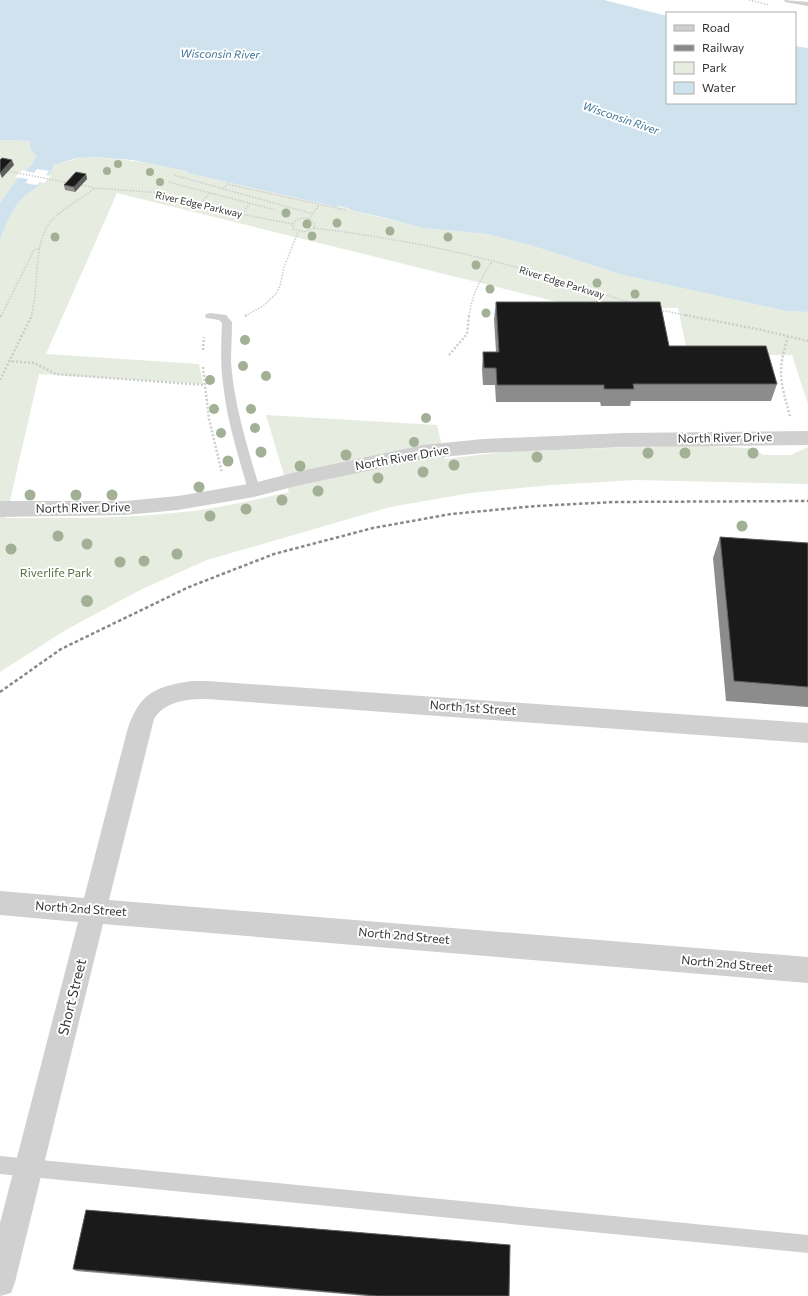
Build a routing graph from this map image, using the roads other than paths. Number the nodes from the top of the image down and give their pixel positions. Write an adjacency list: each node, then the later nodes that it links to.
1 (788, 0): 2 (lane)
2 (808, 4)
3 (210, 316): 5 (lane)
4 (808, 438): 5 (street, North River Drive)
5 (254, 490): 6 (street, North River Drive)
6 (0, 508)
7 (145, 712): 8 (street, North 1st Street); 10 (street, Short Street)
8 (808, 733)
9 (0, 903): 10 (street, North 2nd Street)
10 (94, 910): 11 (street, North 2nd Street); 13 (street, Short Street)
11 (808, 970)
12 (0, 1165): 13 (lane)
13 (29, 1168): 14 (lane); 15 (street, Short Street)
14 (808, 1244)
15 (0, 1282)

